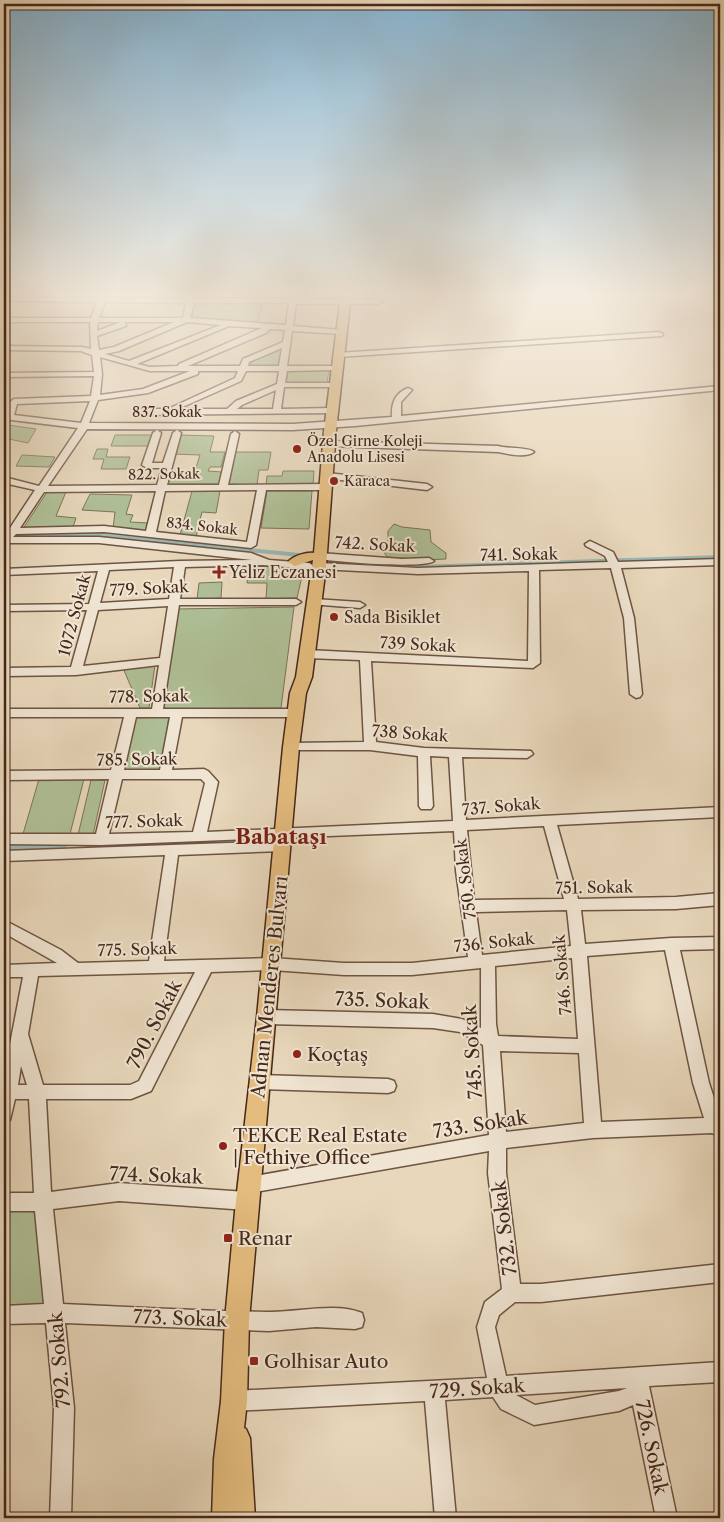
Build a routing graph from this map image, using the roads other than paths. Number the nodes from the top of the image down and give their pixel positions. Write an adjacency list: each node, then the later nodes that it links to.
1 (97, 365): 12 (street)
2 (133, 365): 10 (street)
3 (184, 365): 11 (street)
4 (244, 365): 7 (street)
5 (336, 365): 9 (main road, Adnan Menderes Bulvarı)
6 (204, 368): 7 (street); 11 (street); 19 (street)
7 (242, 368): 8 (street); 24 (street)
8 (284, 368): 9 (street); 14 (street)
9 (336, 368): 15 (main road, Adnan Menderes Bulvarı)
10 (150, 369): 11 (street); 19 (street)
11 (175, 369)
12 (98, 374): 13 (street); 18 (street)
13 (4, 375)
14 (282, 384): 15 (street); 22 (street); 23 (street)
15 (334, 385): 25 (main road, Adnan Menderes Bulvarı)
16 (720, 388): 26 (street)
17 (408, 390): 26 (street)
18 (95, 398): 19 (street); 20 (street); 31 (street)
19 (141, 401): 24 (street); 28 (street)
20 (14, 402): 21 (street); 27 (street)
21 (4, 403)
22 (230, 410): 23 (street); 24 (street); 29 (street)
23 (278, 410): 25 (street)
24 (167, 411): 32 (street)
25 (332, 411): 30 (main road, Adnan Menderes Bulvarı)
26 (397, 419): 30 (street)
27 (5, 421): 31 (street, 837. Sokak)
28 (135, 426): 31 (street, 837. Sokak); 32 (street, 837. Sokak)
29 (226, 426): 30 (street, 837. Sokak); 32 (street, 837. Sokak)
30 (330, 428): 34 (street, 837. Sokak); 35 (main road, Adnan Menderes Bulvarı)
31 (82, 429): 32 (street, 837. Sokak); 44 (street)
32 (158, 430): 33 (street, 837. Sokak); 37 (street)
33 (177, 434): 34 (street, 837. Sokak); 37 (street)
34 (235, 434): 40 (street)
35 (328, 444): 36 (street); 39 (main road, Adnan Menderes Bulvarı)
36 (530, 452)
37 (167, 466): 41 (street)
38 (4, 480): 44 (street, 822. Sokak)
39 (325, 480): 42 (street, 822. Sokak); 43 (street, 822. Sokak); 49 (main road, Adnan Menderes Bulvarı)
40 (223, 486): 41 (street, 822. Sokak); 42 (street, 822. Sokak)
41 (162, 487): 44 (street, 822. Sokak); 45 (street)
42 (262, 487): 45 (street, 834. Sokak)
43 (427, 487)
44 (41, 489): 46 (street)
45 (150, 534): 46 (street)
46 (6, 538): 51 (street)
47 (590, 544): 53 (street)
48 (429, 561): 49 (street, 742. Sokak)
49 (311, 562): 51 (street); 55 (street, 741. Sokak); 59 (main road, Adnan Menderes Bulvarı); 69 (main road, Adnan Menderes Bulvarı)
50 (720, 562): 53 (street, 741. Sokak)
51 (268, 563): 52 (street)
52 (180, 564): 54 (street); 57 (street)
53 (616, 567): 55 (street, 741. Sokak); 68 (street)
54 (104, 568): 56 (street); 61 (street, 1072 Sokak)
55 (534, 569): 64 (street, 739 Sokak)
56 (4, 572)
57 (173, 602): 58 (street, 779. Sokak); 61 (street, 779. Sokak); 65 (street)
58 (296, 602)
59 (314, 602): 60 (street); 63 (main road, Adnan Menderes Bulvarı)
60 (360, 605)
61 (94, 607): 62 (street, 779. Sokak); 66 (street, 1072 Sokak)
62 (4, 608)
63 (307, 654): 64 (street, 739 Sokak); 69 (main road, Adnan Menderes Bulvarı)
64 (365, 657): 74 (street)
65 (164, 661): 66 (street); 70 (street)
66 (76, 671): 67 (street)
67 (4, 672)
68 (636, 694)
69 (297, 703): 71 (street, 778. Sokak); 75 (main road, Adnan Menderes Bulvarı)
70 (157, 712): 71 (street, 778. Sokak); 73 (street, 778. Sokak)
71 (176, 712): 79 (street)
72 (4, 713): 73 (street, 778. Sokak)
73 (131, 713): 81 (street)
74 (370, 746): 75 (street, 738 Sokak); 76 (street, 738 Sokak)
75 (291, 747): 88 (main road, Adnan Menderes Bulvarı)
76 (424, 752): 77 (street, 738 Sokak); 82 (street)
77 (455, 753): 78 (street, 738 Sokak); 85 (street, 750. Sokak)
78 (527, 754)
79 (165, 774): 81 (street, 785. Sokak); 86 (street, 785. Sokak)
80 (4, 775): 81 (street, 785. Sokak)
81 (116, 776): 89 (street)
82 (426, 806)
83 (720, 812): 84 (street, 737. Sokak)
84 (549, 820): 85 (street, 737. Sokak); 93 (street, 746. Sokak)
85 (459, 827): 88 (street, 737. Sokak); 94 (street, 750. Sokak)
86 (199, 837): 88 (street, 777. Sokak); 89 (street, 777. Sokak)
87 (4, 839): 89 (street, 777. Sokak)
88 (284, 839): 90 (street); 100 (main road, Adnan Menderes Bulvarı)
89 (101, 840)
90 (172, 851): 91 (street); 102 (street)
91 (4, 856)
92 (720, 899): 93 (street, 751. Sokak)
93 (572, 905): 94 (street, 751. Sokak); 98 (street, 746. Sokak)
94 (468, 906): 99 (street, 750. Sokak)
95 (4, 926): 103 (street)
96 (720, 943): 97 (street, 736. Sokak)
97 (671, 944): 98 (street, 736. Sokak); 115 (street)
98 (579, 951): 99 (street, 736. Sokak); 109 (street, 746. Sokak)
99 (482, 961): 100 (street, 736. Sokak); 108 (street, 745. Sokak)
100 (272, 964): 101 (street, 775. Sokak); 106 (main road, Adnan Menderes Bulvarı)
101 (207, 965): 102 (street, 775. Sokak); 113 (street, 790. Sokak)
102 (156, 966): 103 (street, 775. Sokak)
103 (75, 969): 105 (street, 775. Sokak)
104 (4, 971): 105 (street, 775. Sokak)
105 (32, 971): 107 (street)
106 (267, 1016): 108 (street, 735. Sokak); 110 (main road, Adnan Menderes Bulvarı)
107 (20, 1034): 112 (street); 113 (street, 792. Sokak)
108 (491, 1041): 109 (street); 117 (street, 745. Sokak)
109 (586, 1046): 116 (street, 746. Sokak)
110 (260, 1082): 111 (street); 118 (main road, Adnan Menderes Bulvarı)
111 (388, 1086)
112 (9, 1092): 113 (street, 790. Sokak); 114 (street)
113 (37, 1092): 120 (street, 792. Sokak)
114 (4, 1114)
115 (719, 1126): 116 (street, 733. Sokak)
116 (593, 1130): 117 (street, 733. Sokak)
117 (498, 1141): 118 (street, 733. Sokak); 122 (street, 732. Sokak)
118 (248, 1193): 120 (street, 774. Sokak); 125 (main road, Adnan Menderes Bulvarı)
119 (4, 1202): 120 (street, 774. Sokak)
120 (43, 1202): 123 (street, 792. Sokak)
121 (720, 1273): 122 (street)
122 (512, 1293): 129 (street, 732. Sokak)
123 (56, 1313): 124 (street, 773. Sokak); 125 (street, 773. Sokak); 132 (street, 792. Sokak)
124 (4, 1315)
125 (237, 1320): 126 (street, 773. Sokak); 131 (main road, Adnan Menderes Bulvarı)
126 (355, 1320)
127 (720, 1372): 128 (street, 729. Sokak)
128 (639, 1385): 129 (street, 729. Sokak); 129 (street, 732. Sokak); 136 (street, 726. Sokak)
129 (498, 1386): 130 (street, 729. Sokak)
130 (434, 1391): 131 (street, 729. Sokak); 135 (street)
131 (234, 1401): 133 (main road, Adnan Menderes Bulvarı); 134 (main road, Adnan Menderes Bulvarı)
132 (60, 1518)
133 (226, 1518)
134 (241, 1518)
135 (446, 1518)
136 (666, 1518)

